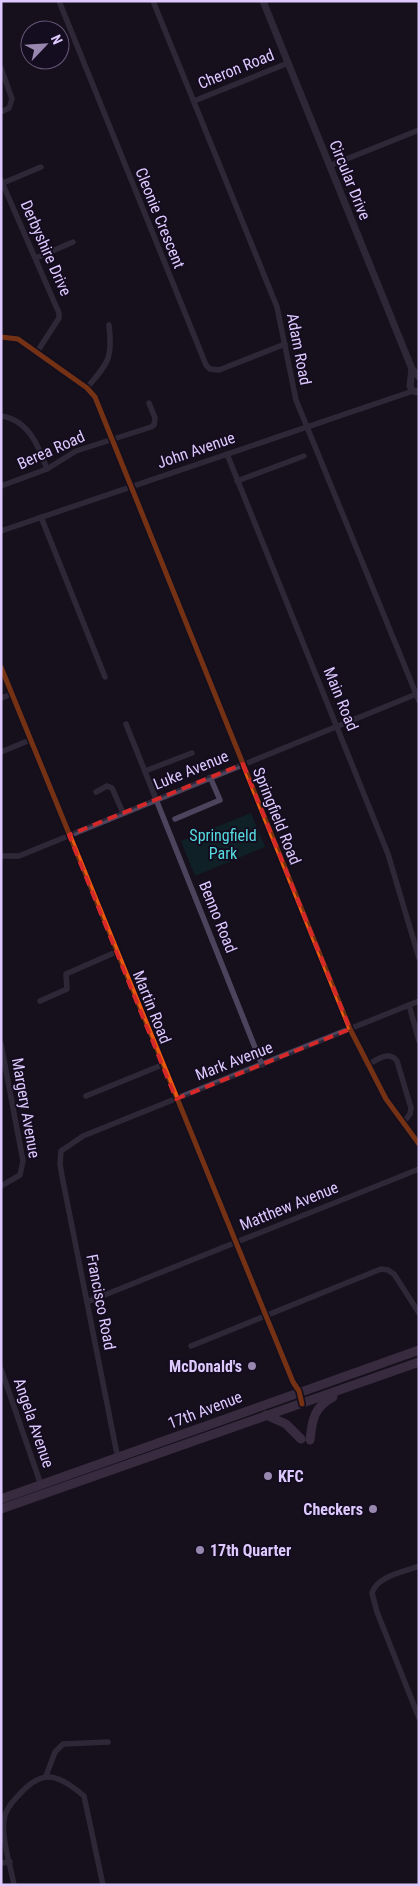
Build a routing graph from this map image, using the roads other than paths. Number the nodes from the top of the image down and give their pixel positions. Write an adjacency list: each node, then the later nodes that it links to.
1 (59, 1): 16 (street, Cleonie Crescent)
2 (153, 1): 6 (street, Adam Road)
3 (263, 1): 4 (street, Circular Drive)
4 (288, 63): 6 (street, Cheron Road); 9 (street, Circular Drive)
5 (1, 68): 7 (street)
6 (194, 100): 16 (street, Adam Road)
7 (1, 112)
8 (419, 130): 9 (street)
9 (329, 166): 18 (street, Circular Drive)
10 (41, 167): 11 (street)
11 (2, 182): 13 (street, Derbyshire Drive)
12 (73, 242): 13 (street)
13 (36, 258): 17 (street, Derbyshire Drive)
14 (109, 326): 21 (street)
15 (1, 337): 17 (street)
16 (285, 344): 26 (street, Adam Road)
17 (37, 352): 21 (street)
18 (412, 369): 19 (street, Circular Drive); 20 (street)
19 (419, 377): 20 (street)
20 (410, 382): 22 (street); 23 (street, John Avenue)
21 (87, 388): 27 (street, Springfield Road)
22 (417, 393): 23 (street, John Avenue)
23 (398, 394): 26 (street, John Avenue)
24 (149, 403): 27 (street, Berea Road)
25 (1, 416): 30 (street)
26 (308, 426): 28 (street, John Avenue); 38 (street, Adam Road)
27 (112, 440): 30 (street, Berea Road); 33 (street, Springfield Road)
28 (227, 454): 31 (street, Main Road); 33 (street, John Avenue)
29 (304, 456): 31 (street)
30 (47, 469): 32 (street, Berea Road)
31 (238, 480): 43 (street, Main Road)
32 (1, 486)
33 (129, 487): 34 (street, John Avenue); 47 (street, Springfield Road)
34 (41, 517): 35 (street, John Avenue); 37 (street)
35 (1, 531)
36 (1, 668): 39 (street, Martin Road)
37 (105, 677)
38 (417, 693): 41 (street, Adam Road); 43 (street, Luke Avenue)
39 (12, 694): 40 (street); 44 (street, Martin Road)
40 (1, 698)
41 (419, 701)
42 (126, 724): 48 (street, Benno Road)
43 (337, 726): 47 (street, Luke Avenue); 57 (street, Main Road)
44 (30, 740): 45 (street); 54 (street, Martin Road)
45 (1, 752)
46 (192, 753): 48 (street)
47 (243, 764): 49 (street, Luke Avenue); 61 (street, Springfield Road)
48 (144, 771): 51 (street, Benno Road)
49 (210, 777): 51 (street, Luke Avenue); 53 (street)
50 (96, 792): 52 (street)
51 (156, 799): 52 (street, Luke Avenue); 65 (street, Benno Road)
52 (123, 813): 54 (street, Luke Avenue)
53 (176, 819)
54 (69, 835): 55 (street, Luke Avenue); 56 (street, Martin Road)
55 (1, 856)
56 (116, 952): 58 (street); 64 (street, Martin Road)
57 (419, 958)
58 (40, 1001)
59 (419, 1001): 60 (street, Mark Avenue)
60 (409, 1005): 61 (street, Mark Avenue); 62 (street)
61 (350, 1029): 65 (street, Mark Avenue); 66 (street, Springfield Road)
62 (419, 1041)
63 (1, 1044): 73 (street, Margery Avenue)
64 (162, 1065): 67 (street); 68 (street, Martin Road)
65 (262, 1065): 68 (street, Mark Avenue)
66 (367, 1065): 69 (street, Springfield Road); 69 (street)
67 (86, 1096)
68 (176, 1099): 71 (street, Mark Avenue); 74 (street, Martin Road)
69 (403, 1123): 70 (street, Springfield Road)
70 (419, 1144)
71 (62, 1151): 75 (street, Francisco Road)
72 (419, 1169): 74 (street, Matthew Avenue)
73 (1, 1186)
74 (236, 1242): 75 (street, Matthew Avenue); 77 (street, Martin Road)
75 (87, 1302): 86 (street, Francisco Road)
76 (419, 1313): 77 (street)
77 (266, 1315): 78 (street); 83 (street, Martin Road)
78 (191, 1346)
79 (419, 1350): 83 (main road, 17th Avenue)
80 (419, 1362): 82 (main road)
81 (1, 1369): 87 (street, Angela Avenue)
82 (353, 1387): 84 (main road); 85 (main road)
83 (295, 1393): 84 (street); 86 (main road, 17th Avenue)
84 (298, 1405): 85 (main road)
85 (266, 1415): 89 (main road)
86 (118, 1459): 87 (main road, 17th Avenue)
87 (41, 1485): 88 (main road, 17th Avenue)
88 (1, 1499)
89 (1, 1508)
90 (419, 1566): 91 (street)
91 (419, 1718)
92 (108, 1742): 93 (street)
93 (46, 1776): 94 (street); 97 (street)
94 (10, 1862): 95 (street); 96 (street)
95 (1, 1863)
96 (14, 1885)
97 (103, 1885)

